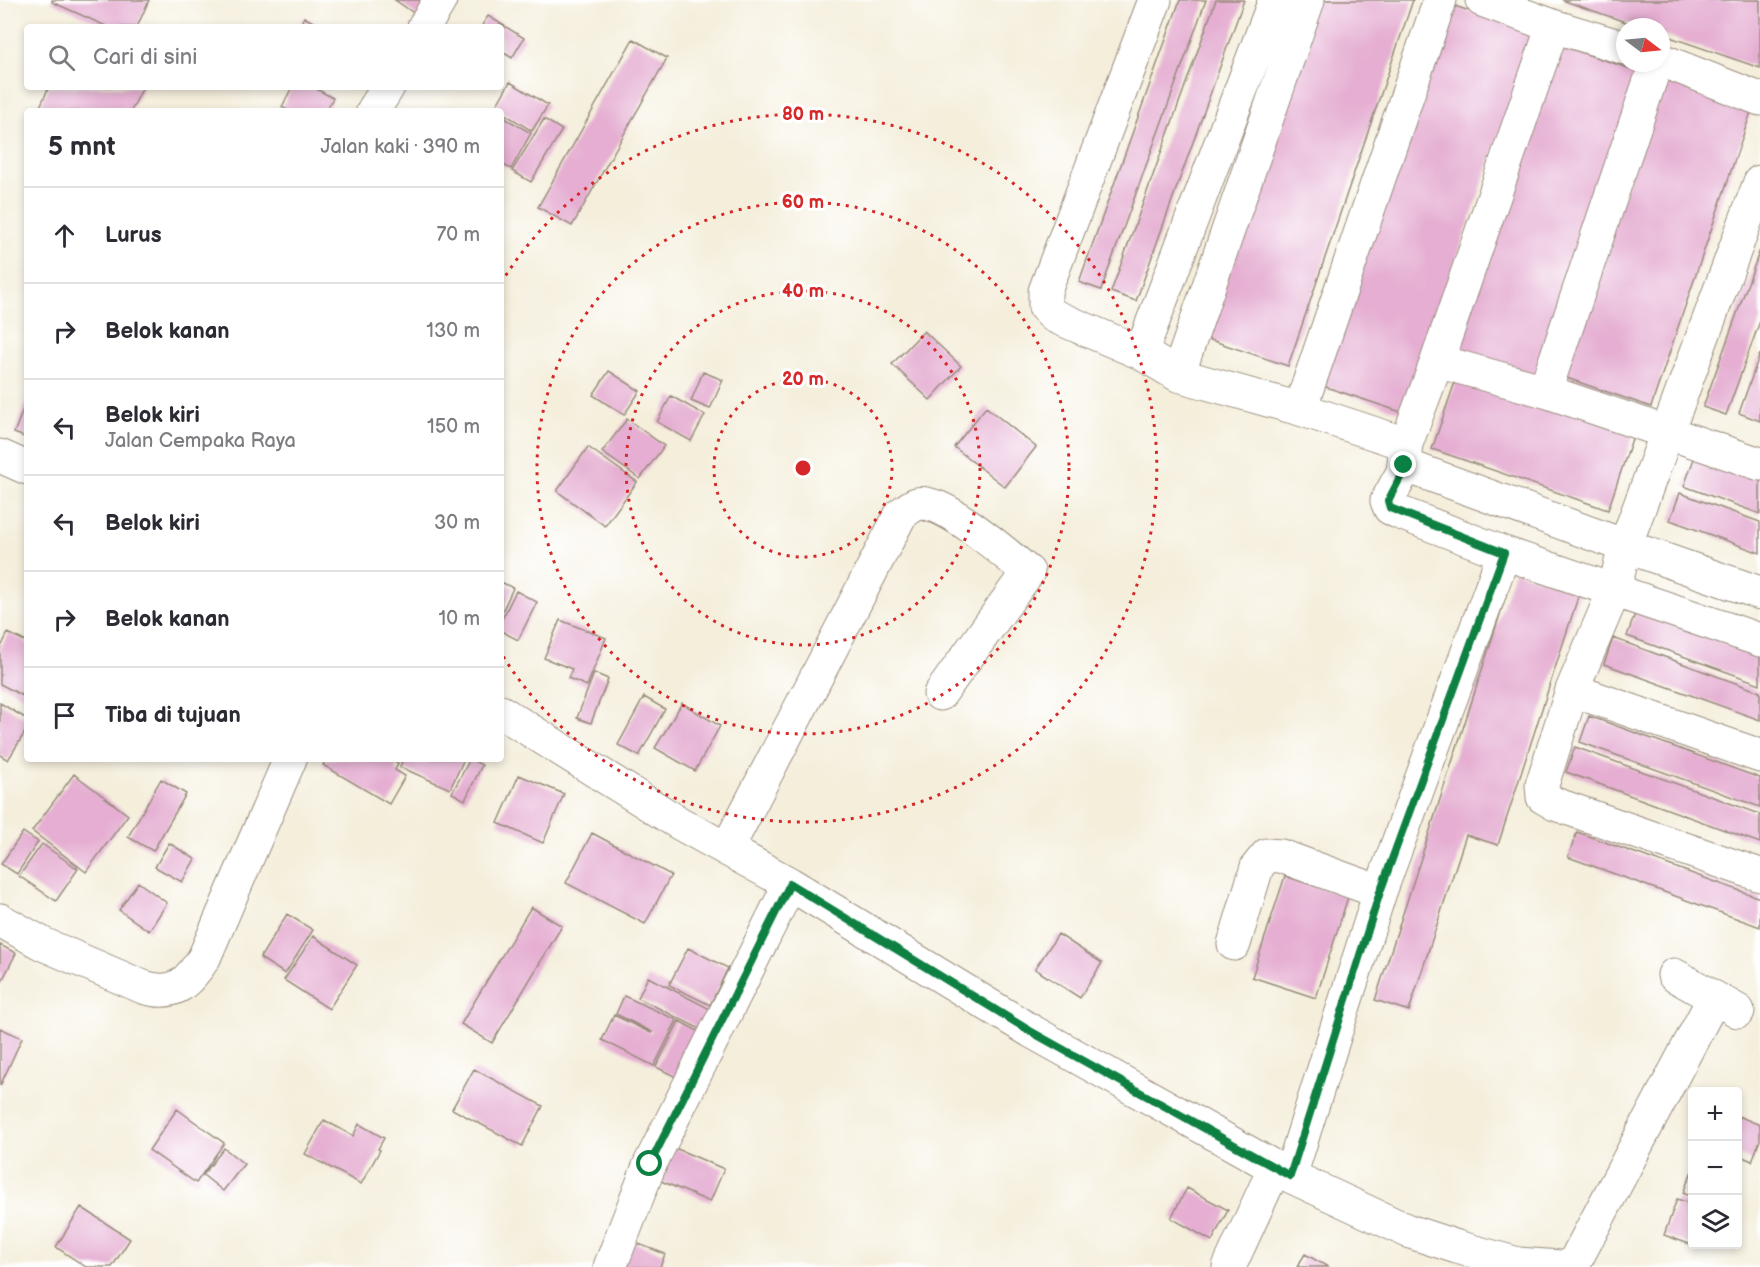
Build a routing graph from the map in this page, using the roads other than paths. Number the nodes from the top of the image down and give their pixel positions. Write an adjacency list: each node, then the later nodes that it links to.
1 (440, 0): 7 (street)
2 (1155, 0): 16 (street)
3 (1275, 0): 16 (street)
4 (1308, 0): 18 (street)
5 (1440, 0): 20 (street)
6 (1482, 0): 8 (street)
7 (426, 24)
8 (1553, 27): 9 (street); 17 (street)
9 (1616, 45)
10 (1670, 64): 13 (street)
11 (1653, 72): 19 (street)
12 (386, 90): 14 (street)
13 (1760, 99)
14 (375, 108)
15 (1760, 182): 21 (street)
16 (1141, 353): 18 (street)
17 (1437, 361): 19 (street); 23 (street)
18 (1178, 375): 20 (street)
19 (1545, 391): 21 (street)
20 (1300, 409): 23 (street)
21 (1666, 433): 24 (street); 26 (street)
22 (0, 456): 25 (street)
23 (1404, 460): 26 (street); 27 (street)
24 (1760, 464)
25 (24, 467)
26 (1624, 548): 28 (street); 29 (street)
27 (1504, 553): 28 (street); 39 (street)
28 (1615, 589): 30 (street); 31 (street)
29 (1760, 592)
30 (1760, 640)
31 (1572, 690): 34 (street); 37 (street)
32 (940, 694): 36 (street)
33 (504, 714): 36 (street)
34 (1760, 756)
35 (289, 762): 40 (street)
36 (727, 849): 38 (street)
37 (1760, 875)
38 (790, 884): 43 (street); 44 (street)
39 (1380, 892): 41 (street); 43 (street)
40 (0, 920)
41 (1234, 944)
42 (1674, 975): 47 (street)
43 (1283, 1171): 45 (street); 46 (street)
44 (610, 1267)
45 (1229, 1267)
46 (1560, 1267)
47 (1572, 1267)

